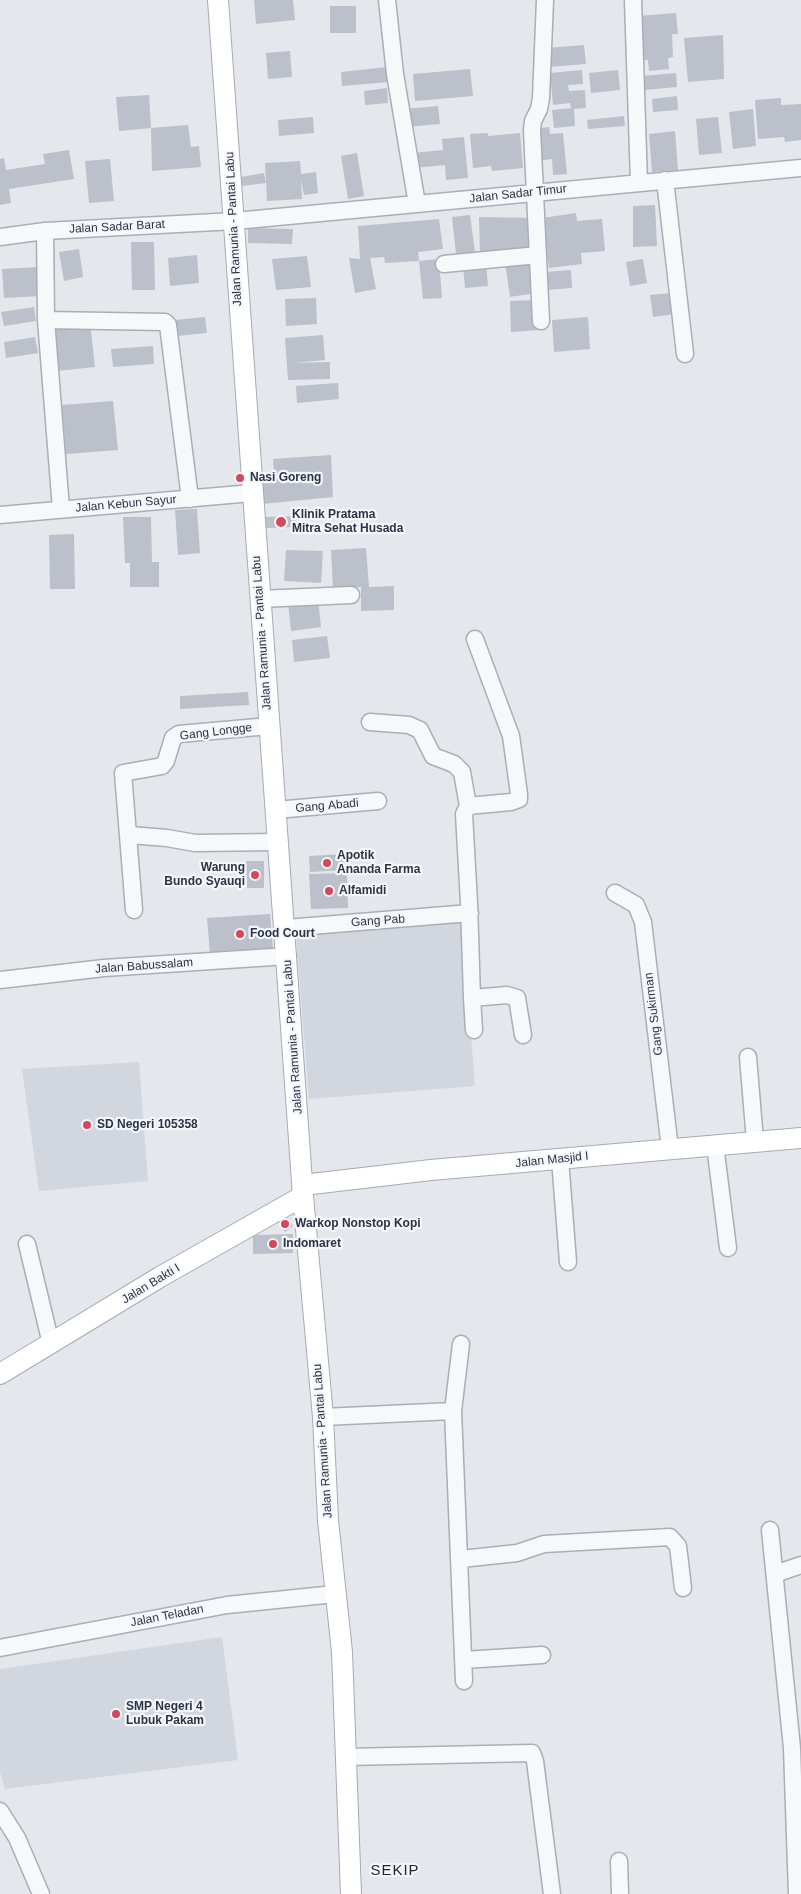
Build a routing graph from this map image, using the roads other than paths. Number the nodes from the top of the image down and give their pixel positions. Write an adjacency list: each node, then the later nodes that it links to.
1 (218, 0): 10 (main road, Jalan Ramunia - Pantai Labu)
2 (386, 0): 9 (street)
3 (546, 0): 8 (street)
4 (633, 0): 7 (street)
5 (801, 168): 6 (street, Jalan Sadar Timur)
6 (665, 180): 7 (street, Jalan Sadar Timur); 17 (street)
7 (639, 183): 8 (street, Jalan Sadar Timur)
8 (537, 192): 9 (street, Jalan Sadar Timur); 13 (street)
9 (417, 204): 10 (street, Jalan Sadar Timur)
10 (235, 220): 11 (street, Jalan Sadar Barat); 18 (main road, Jalan Ramunia - Pantai Labu)
11 (45, 231): 12 (street, Jalan Sadar Barat); 15 (street)
12 (0, 237)
13 (538, 255): 14 (street); 16 (street)
14 (444, 264)
15 (46, 320): 19 (street); 20 (street)
16 (541, 321)
17 (685, 354)
18 (252, 493): 19 (street, Jalan Kebun Sayur); 23 (main road, Jalan Ramunia - Pantai Labu)
19 (190, 499): 20 (street, Jalan Kebun Sayur)
20 (62, 509): 21 (street, Jalan Kebun Sayur)
21 (0, 515)
22 (351, 595): 23 (street)
23 (260, 599): 26 (main road, Jalan Ramunia - Pantai Labu)
24 (475, 639): 28 (street)
25 (370, 722): 28 (street)
26 (269, 726): 29 (main road, Jalan Ramunia - Pantai Labu); 30 (street, Gang Longge)
27 (378, 801): 29 (street, Gang Abadi)
28 (468, 806): 34 (street)
29 (276, 810): 31 (main road, Jalan Ramunia - Pantai Labu)
30 (130, 835): 31 (street); 33 (street)
31 (278, 842): 35 (main road, Jalan Ramunia - Pantai Labu)
32 (615, 893): 45 (street, Gang Sukirman)
33 (134, 910)
34 (470, 913): 35 (street, Gang Pab); 38 (street)
35 (286, 928): 36 (main road, Jalan Ramunia - Pantai Labu)
36 (288, 956): 37 (street, Jalan Babussalam); 47 (main road, Jalan Ramunia - Pantai Labu)
37 (0, 980)
38 (472, 998): 39 (street); 40 (street)
39 (474, 1030)
40 (523, 1035)
41 (748, 1057): 43 (street)
42 (801, 1138): 43 (main road, Jalan Masjid I)
43 (755, 1141): 44 (main road, Jalan Masjid I)
44 (716, 1145): 45 (main road, Jalan Masjid I); 49 (street)
45 (670, 1148): 46 (main road, Jalan Masjid I)
46 (560, 1159): 47 (main road, Jalan Masjid I); 50 (street)
47 (303, 1190): 51 (main road, Jalan Bakti I); 55 (main road, Jalan Ramunia - Pantai Labu)
48 (27, 1244): 51 (street)
49 (728, 1248)
50 (568, 1262)
51 (51, 1344): 53 (main road, Jalan Bakti I)
52 (461, 1344): 54 (street)
53 (0, 1374)
54 (453, 1410): 55 (street); 57 (street)
55 (323, 1417): 61 (main road, Jalan Ramunia - Pantai Labu)
56 (770, 1530): 59 (street)
57 (461, 1559): 60 (street); 64 (street)
58 (801, 1565): 59 (street)
59 (775, 1574): 73 (street)
60 (683, 1588)
61 (335, 1594): 62 (street, Jalan Teladan); 66 (main road, Jalan Ramunia - Pantai Labu)
62 (0, 1648)
63 (542, 1655): 64 (street)
64 (464, 1660): 65 (street)
65 (464, 1681)
66 (346, 1757): 70 (main road, Jalan Ramunia - Pantai Labu); 71 (street)
67 (1, 1812): 69 (street)
68 (618, 1862): 72 (street)
69 (41, 1894)
70 (351, 1894)
71 (552, 1894)
72 (620, 1894)
73 (797, 1894)

